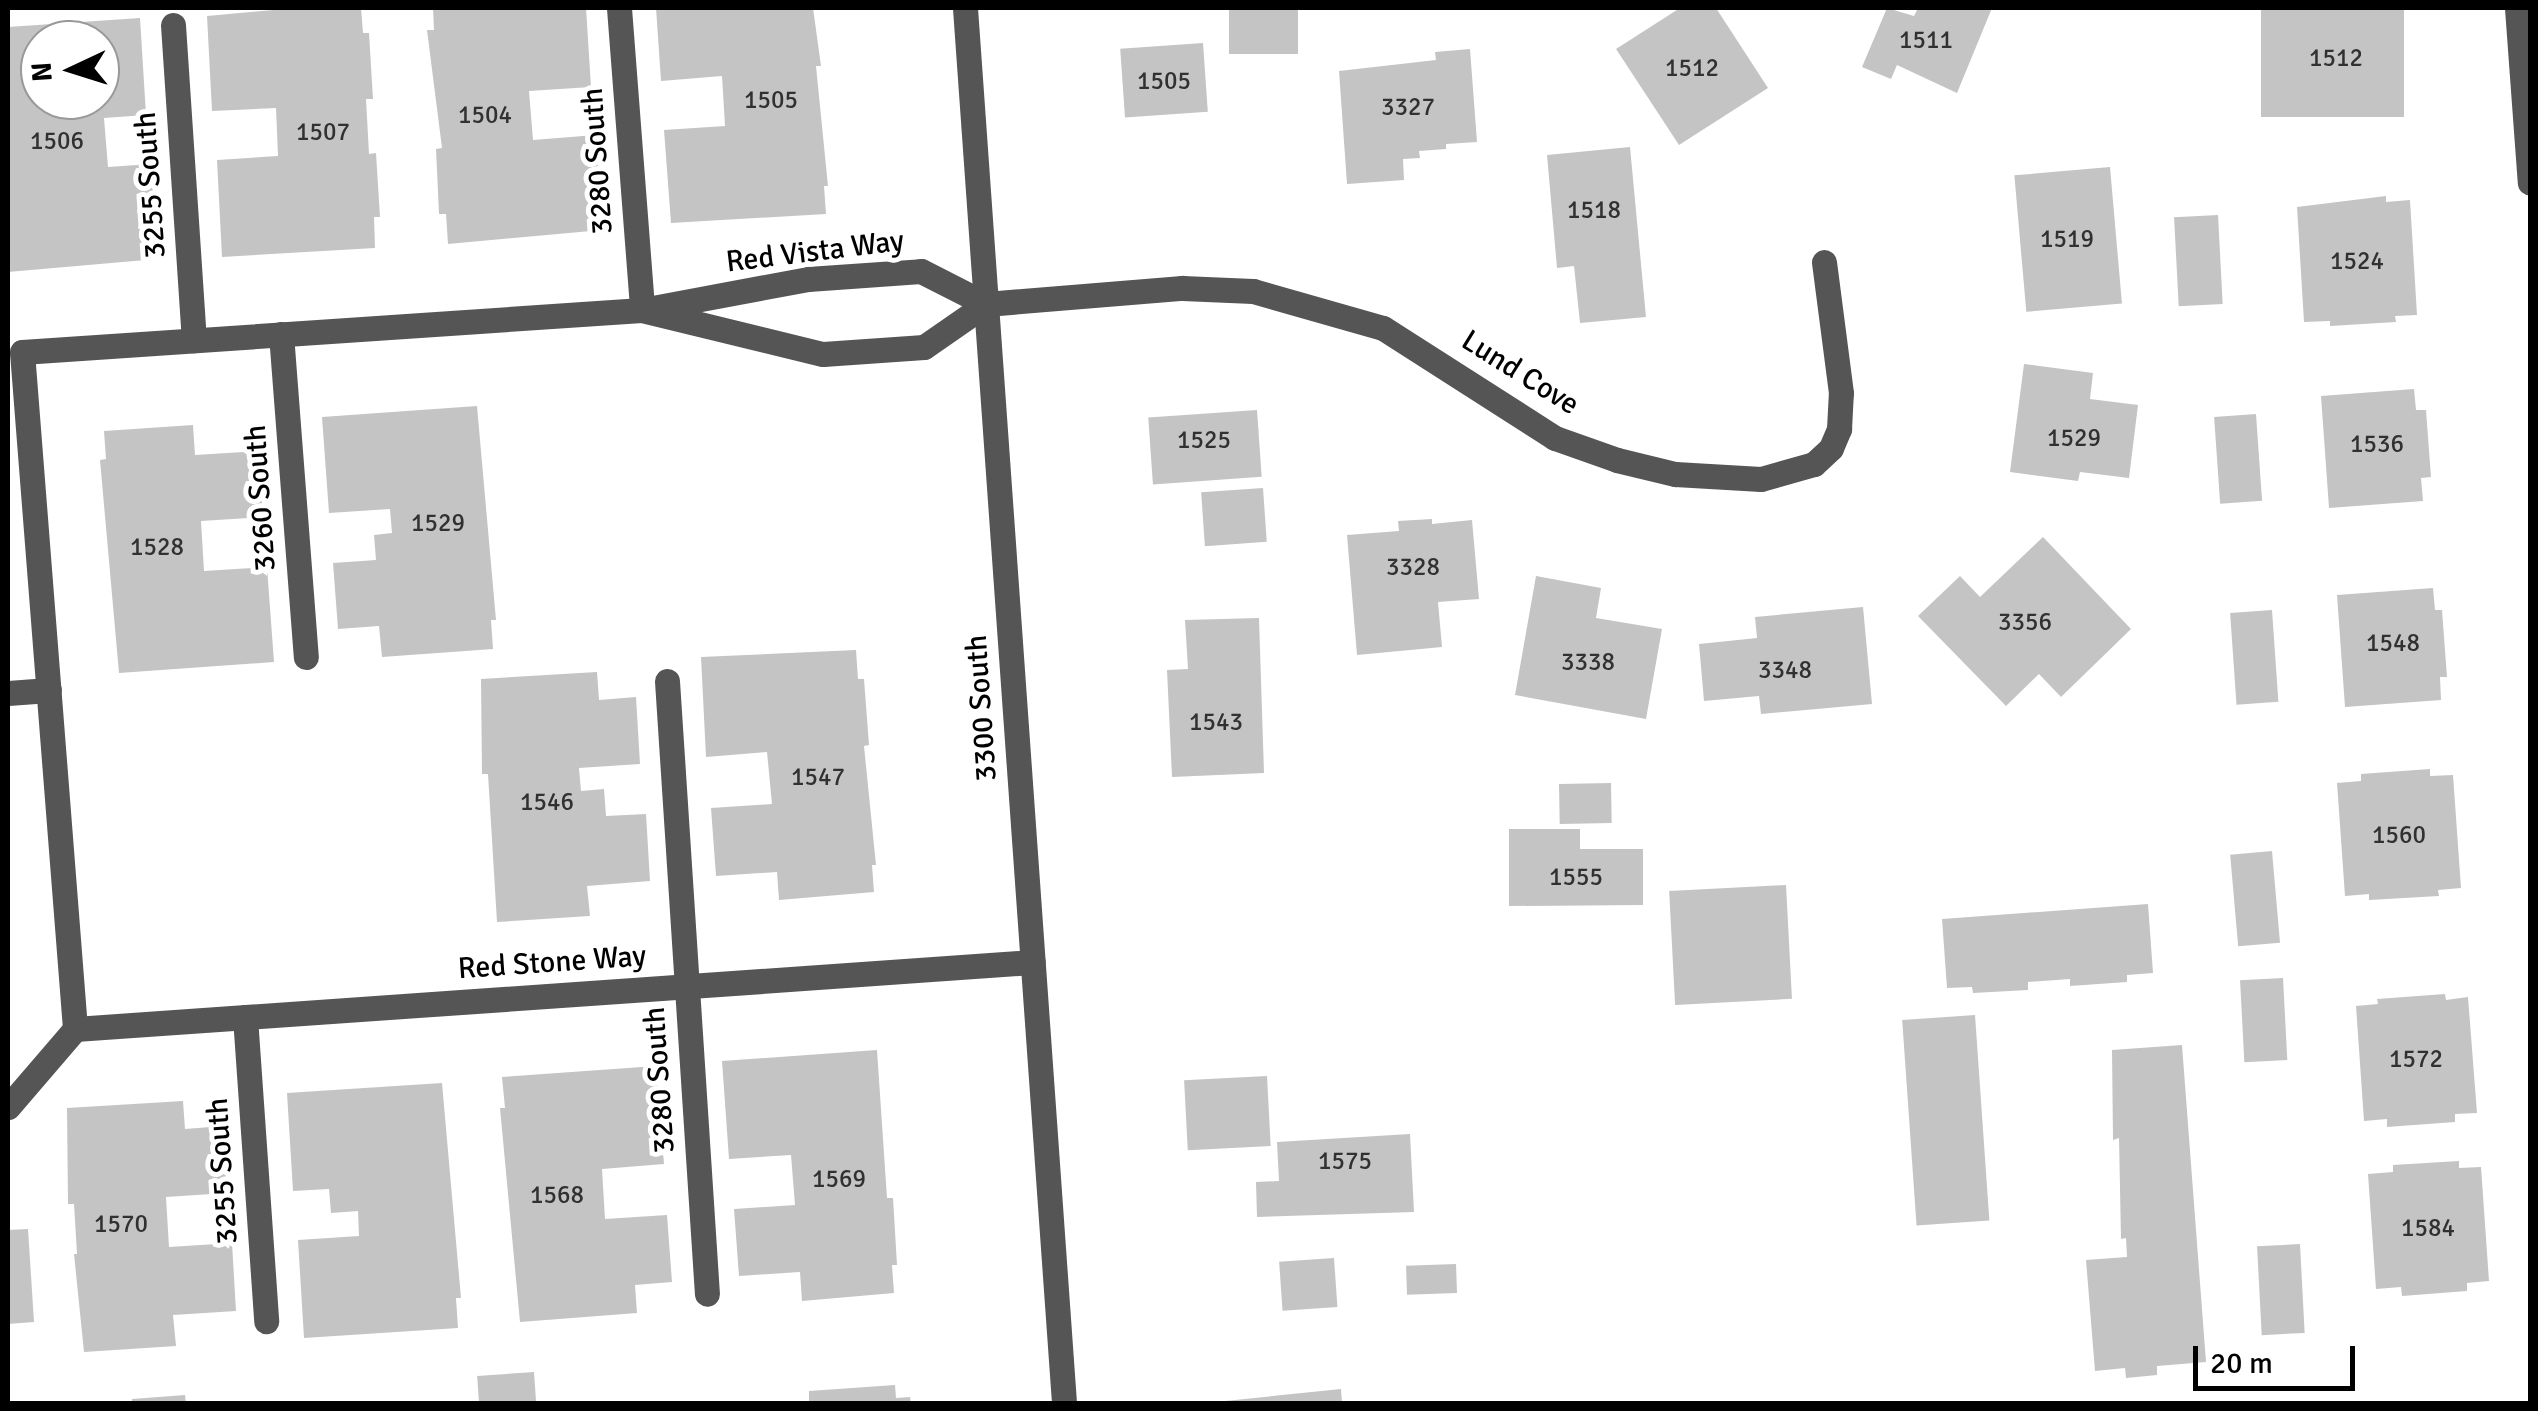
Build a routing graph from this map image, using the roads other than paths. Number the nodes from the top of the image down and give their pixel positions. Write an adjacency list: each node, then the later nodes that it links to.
1 (619, 8): 8 (street, 3280 South)
2 (965, 8): 7 (street, 3300 South)
3 (2517, 8): 5 (street)
4 (173, 26): 10 (street, 3255 South)
5 (2530, 183)
6 (1824, 262): 7 (street, Lund Cove)
7 (986, 304): 8 (street, Red Vista Way); 8 (street, Red Vista Way); 16 (street, 3300 South)
8 (642, 310): 9 (street, Red Vista Way)
9 (281, 334): 10 (street, Red Vista Way); 12 (street, 3260 South)
10 (194, 340): 11 (street, Red Vista Way)
11 (15, 345): 14 (street)
12 (306, 657)
13 (667, 681): 17 (street, 3280 South)
14 (48, 690): 15 (street); 19 (street)
15 (8, 693)
16 (1033, 962): 17 (street, Red Stone Way); 23 (street, 3300 South)
17 (686, 986): 18 (street, Red Stone Way); 21 (street, 3280 South)
18 (245, 1018): 19 (street, Red Stone Way); 22 (street, 3255 South)
19 (75, 1029): 20 (street)
20 (8, 1107)
21 (707, 1294)
22 (266, 1321)
23 (1064, 1404)

